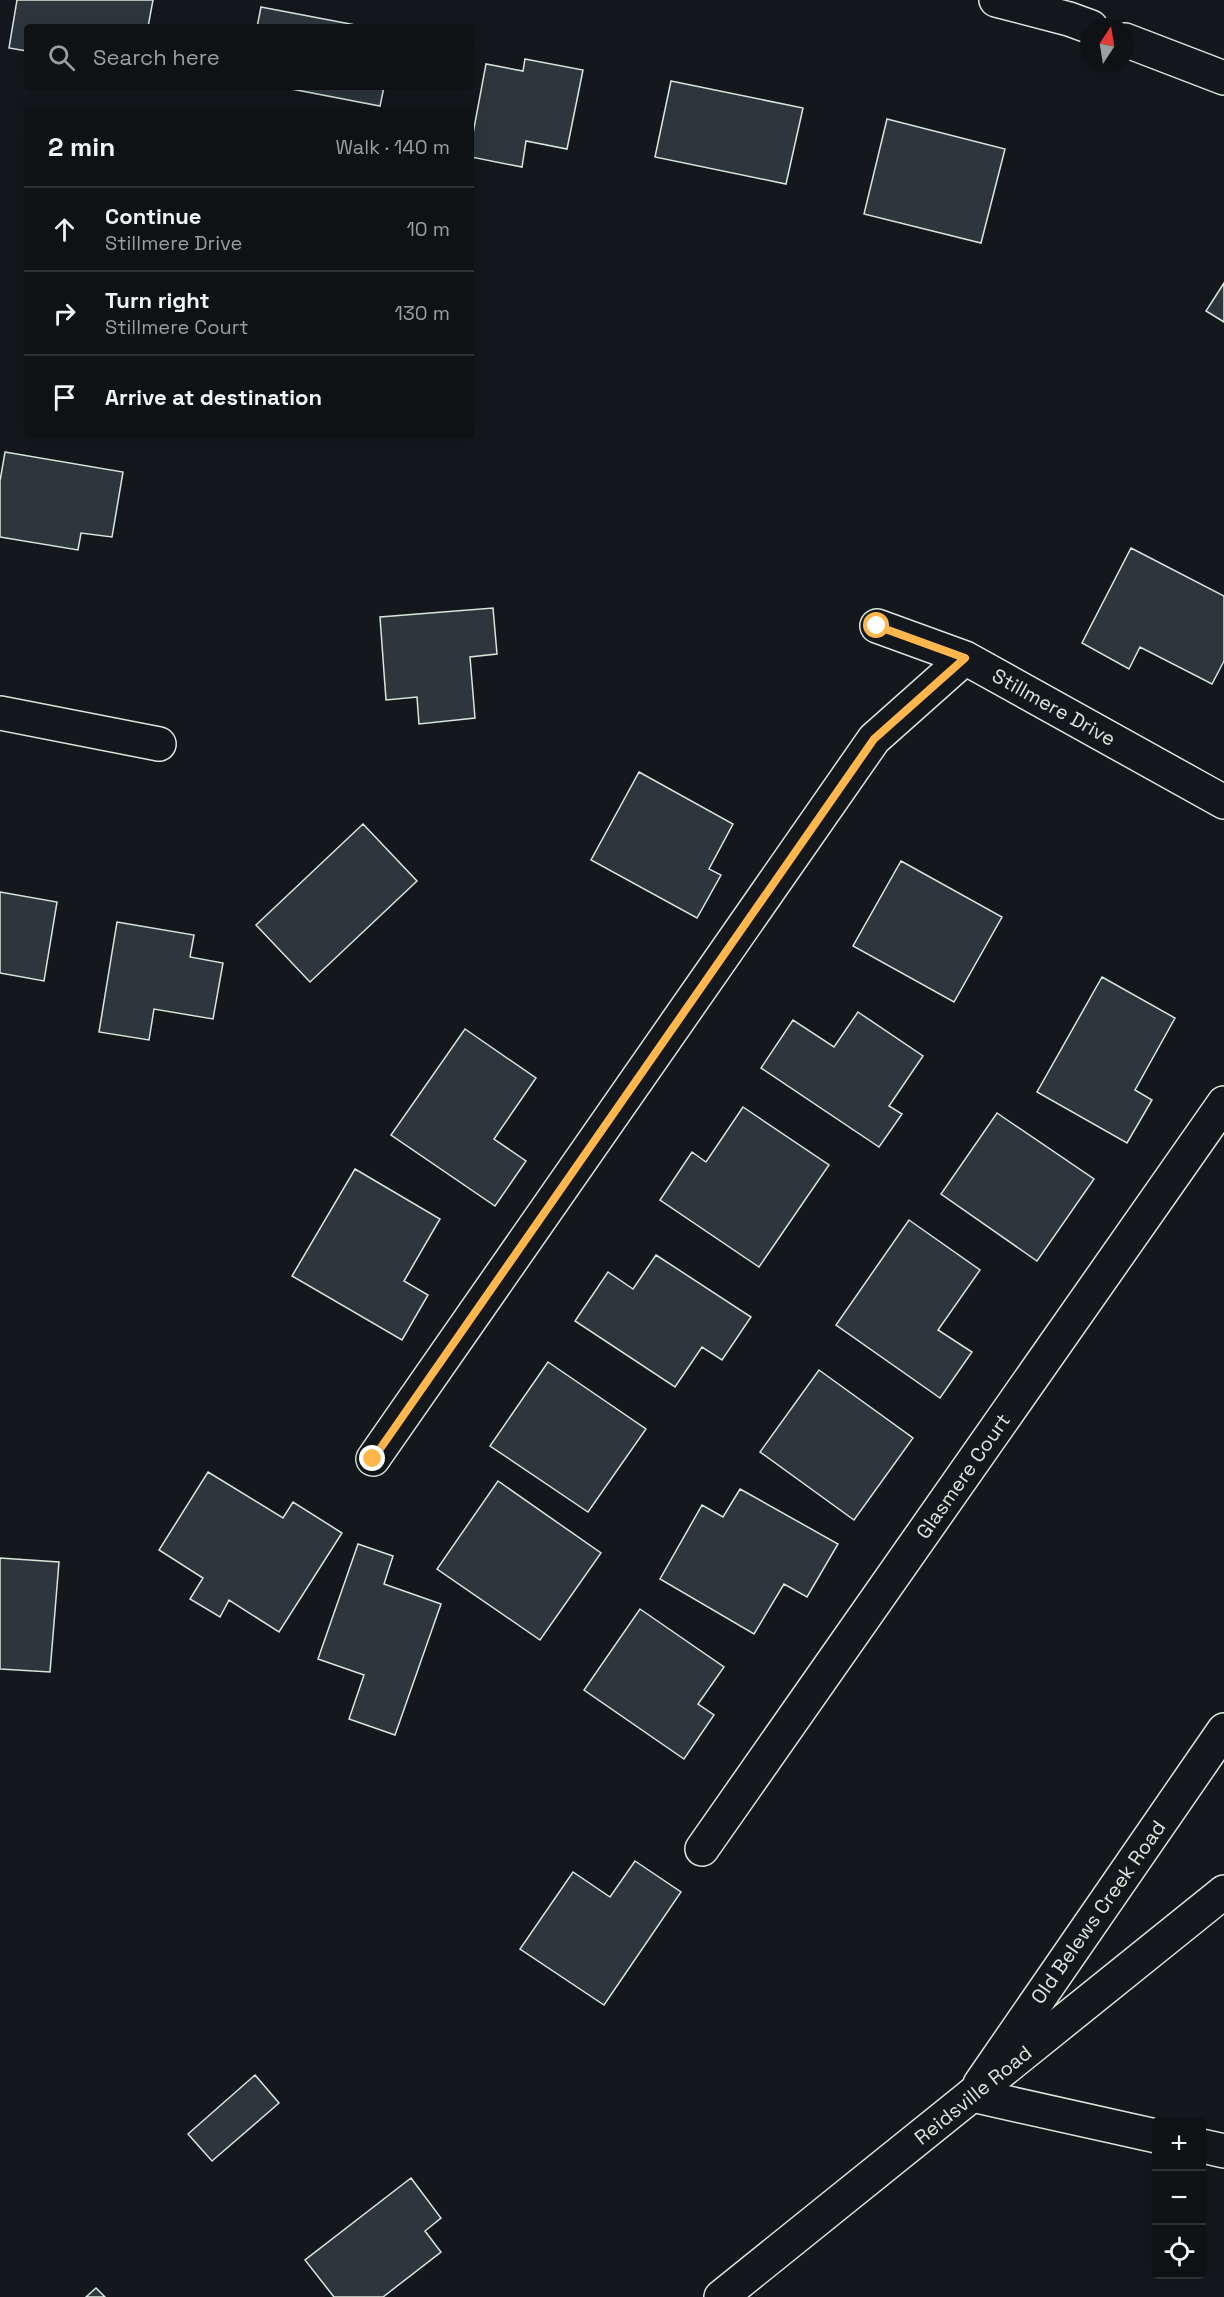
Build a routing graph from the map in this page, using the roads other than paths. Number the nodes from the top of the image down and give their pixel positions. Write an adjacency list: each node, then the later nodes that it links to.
1 (996, 0): 2 (main road)
2 (1080, 23)
3 (1134, 43): 4 (main road)
4 (1224, 78)
5 (877, 626): 6 (main road, Stillmere Drive)
6 (965, 658): 9 (main road, Stillmere Drive); 11 (main road)
7 (0, 713): 8 (main road)
8 (159, 744)
9 (1224, 802)
10 (1224, 1103): 13 (main road, Glasmere Court)
11 (373, 1459)
12 (1224, 1730): 15 (main road, Old Belews Creek Road)
13 (702, 1849)
14 (1224, 1892): 15 (main road, Reidsville Road)
15 (972, 2095): 16 (main road); 19 (main road, Reidsville Road)
16 (1152, 2135)
17 (1206, 2147): 18 (main road)
18 (1224, 2151)
19 (721, 2297)

